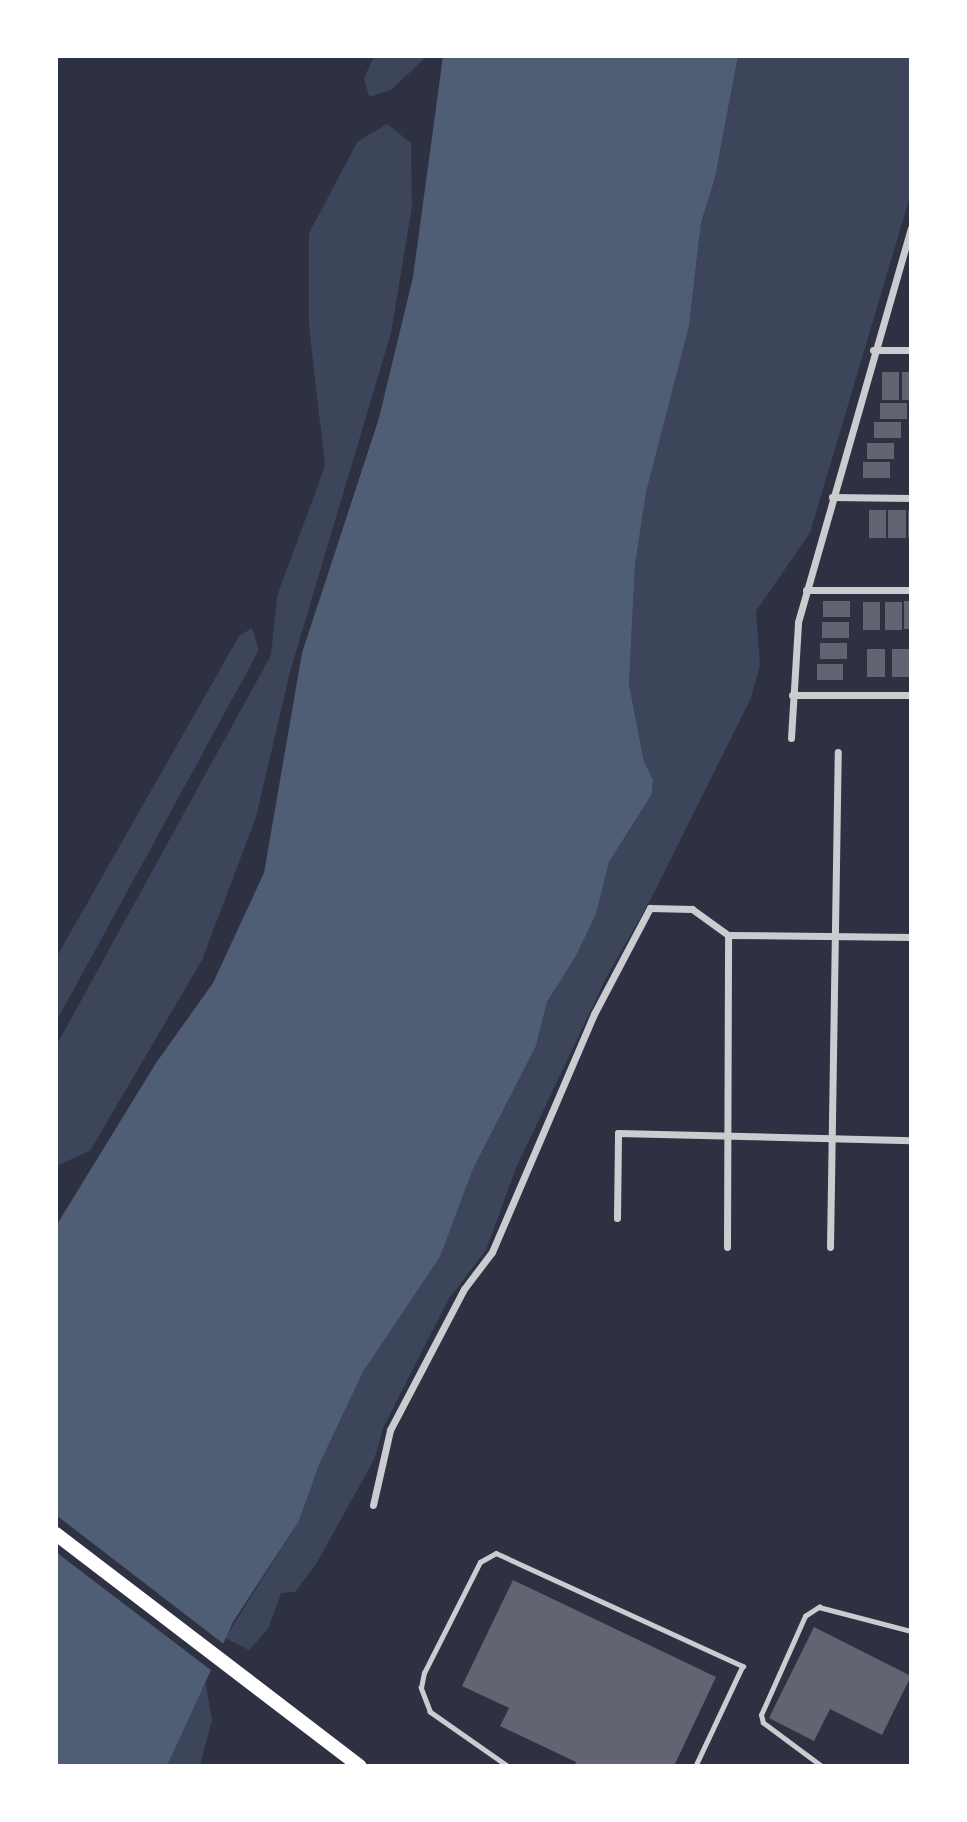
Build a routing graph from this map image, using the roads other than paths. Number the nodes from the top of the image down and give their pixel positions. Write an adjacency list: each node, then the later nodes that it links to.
1 (911, 229): 2 (street)
2 (873, 350): 3 (street); 4 (street)
3 (911, 350)
4 (832, 497): 5 (street); 6 (street)
5 (911, 498)
6 (806, 590): 7 (street); 8 (street)
7 (911, 590)
8 (792, 695): 9 (street); 10 (street)
9 (911, 695)
10 (791, 738)
11 (838, 752): 13 (street)
12 (728, 934): 13 (street); 15 (street); 21 (street)
13 (835, 936): 14 (street); 16 (street)
14 (911, 937)
15 (727, 1135): 16 (street); 18 (street); 19 (street)
16 (832, 1138): 17 (street); 20 (street)
17 (911, 1140)
18 (617, 1218)
19 (727, 1247)
20 (830, 1247)
21 (373, 1505)
22 (56, 1534): 24 (main road)
23 (911, 1632): 27 (lane)
24 (359, 1766)
25 (507, 1766): 26 (lane)
26 (696, 1766)
27 (821, 1766)

